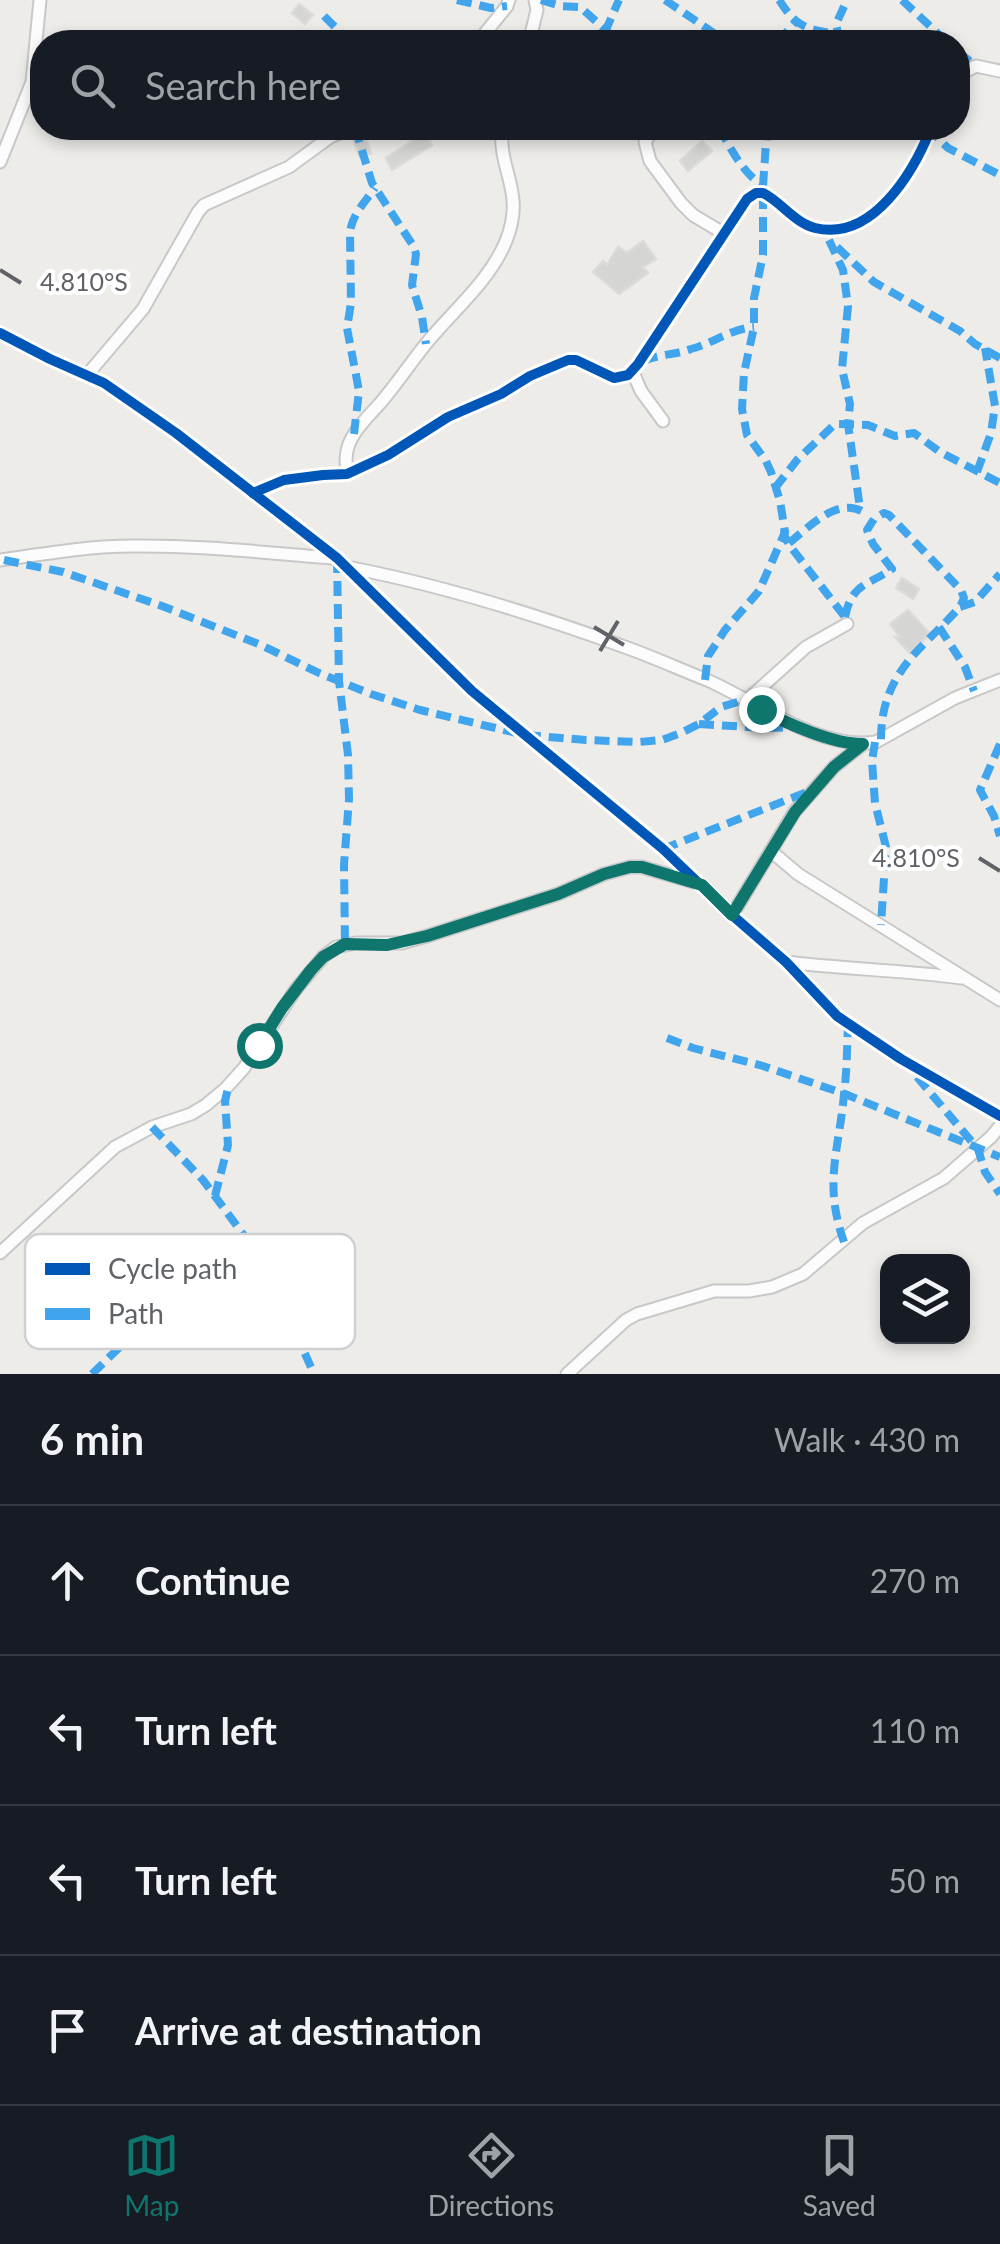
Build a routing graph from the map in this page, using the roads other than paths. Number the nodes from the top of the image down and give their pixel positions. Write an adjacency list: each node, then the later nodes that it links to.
1 (40, 0): 4 (street)
2 (508, 0): 5 (street)
3 (535, 0): 6 (street)
4 (37, 30)
5 (488, 30)
6 (532, 30)
7 (997, 67): 8 (street)
8 (970, 69)
9 (30, 87): 14 (street)
10 (327, 140): 18 (street)
11 (501, 140): 20 (street)
12 (646, 140): 15 (street)
13 (926, 140): 15 (street)
14 (0, 162)
15 (723, 233): 17 (street)
16 (0, 333): 18 (street)
17 (632, 370): 19 (street); 20 (street)
18 (87, 375): 21 (street)
19 (664, 421)
20 (347, 474): 21 (street)
21 (253, 492): 22 (street)
22 (338, 558): 23 (street); 24 (street)
23 (0, 560)
24 (349, 568): 27 (street); 30 (street)
25 (847, 624): 27 (street)
26 (1000, 680): 28 (street)
27 (746, 701): 28 (street)
28 (863, 744): 29 (street)
29 (771, 851): 31 (street); 33 (street)
30 (702, 885): 31 (street); 37 (street)
31 (732, 915): 32 (street)
32 (786, 962): 33 (street); 35 (street)
33 (967, 979): 34 (street)
34 (1000, 1000)
35 (1000, 1116)
36 (1000, 1126): 38 (street)
37 (0, 1254)
38 (568, 1374)

